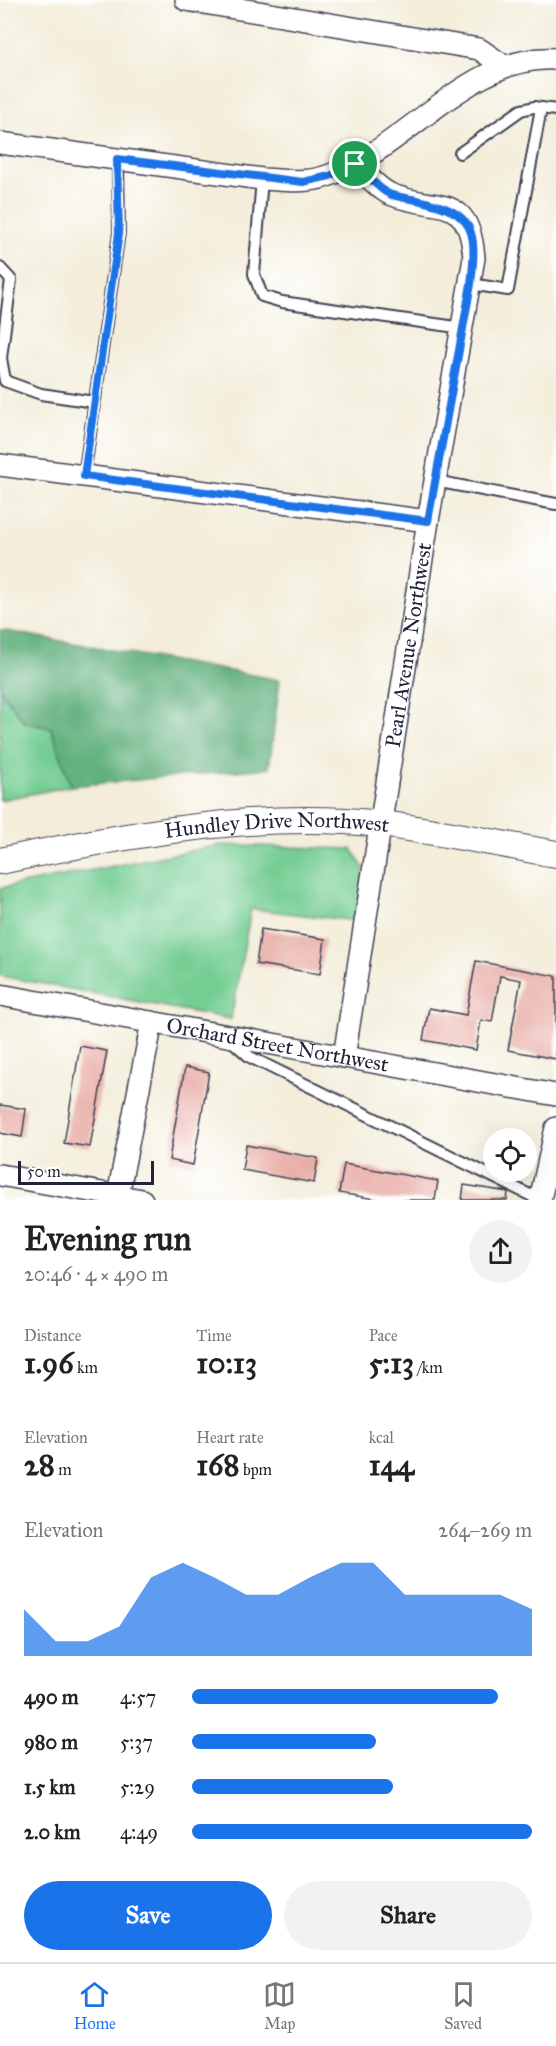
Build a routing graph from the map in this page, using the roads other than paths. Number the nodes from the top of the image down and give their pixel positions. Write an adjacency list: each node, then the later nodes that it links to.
1 (198, 1): 3 (street)
2 (556, 59): 3 (street)
3 (504, 66): 9 (street)
4 (541, 108): 5 (lane); 7 (lane); 12 (lane)
5 (556, 110)
6 (0, 143): 8 (street)
7 (460, 153)
8 (117, 159): 10 (street); 14 (lane)
9 (355, 164): 10 (street); 12 (street, Pearl Avenue Northwest)
10 (262, 178): 13 (lane)
11 (0, 268): 14 (lane)
12 (471, 284): 13 (street, Pearl Avenue Northwest)
13 (463, 328): 17 (street, Pearl Avenue Northwest)
14 (94, 402): 16 (lane)
15 (0, 465): 16 (street)
16 (84, 476): 19 (street)
17 (435, 481): 18 (lane); 19 (street, Pearl Avenue Northwest)
18 (556, 504)
19 (428, 521): 20 (street, Pearl Avenue Northwest)
20 (380, 824): 21 (street, Hundley Drive Northwest); 22 (street, Hundley Drive Northwest); 26 (street, Pearl Avenue Northwest)
21 (556, 854)
22 (0, 861)
23 (0, 995): 24 (street, Orchard Street Northwest)
24 (152, 1022): 25 (street, Orchard Street Northwest); 30 (street)
25 (228, 1038): 26 (street, Orchard Street Northwest); 32 (lane)
26 (344, 1057): 27 (street, Orchard Street Northwest)
27 (556, 1095)
28 (556, 1128): 32 (street)
29 (0, 1175): 30 (street)
30 (118, 1198): 31 (street)
31 (142, 1200)
32 (540, 1200)

